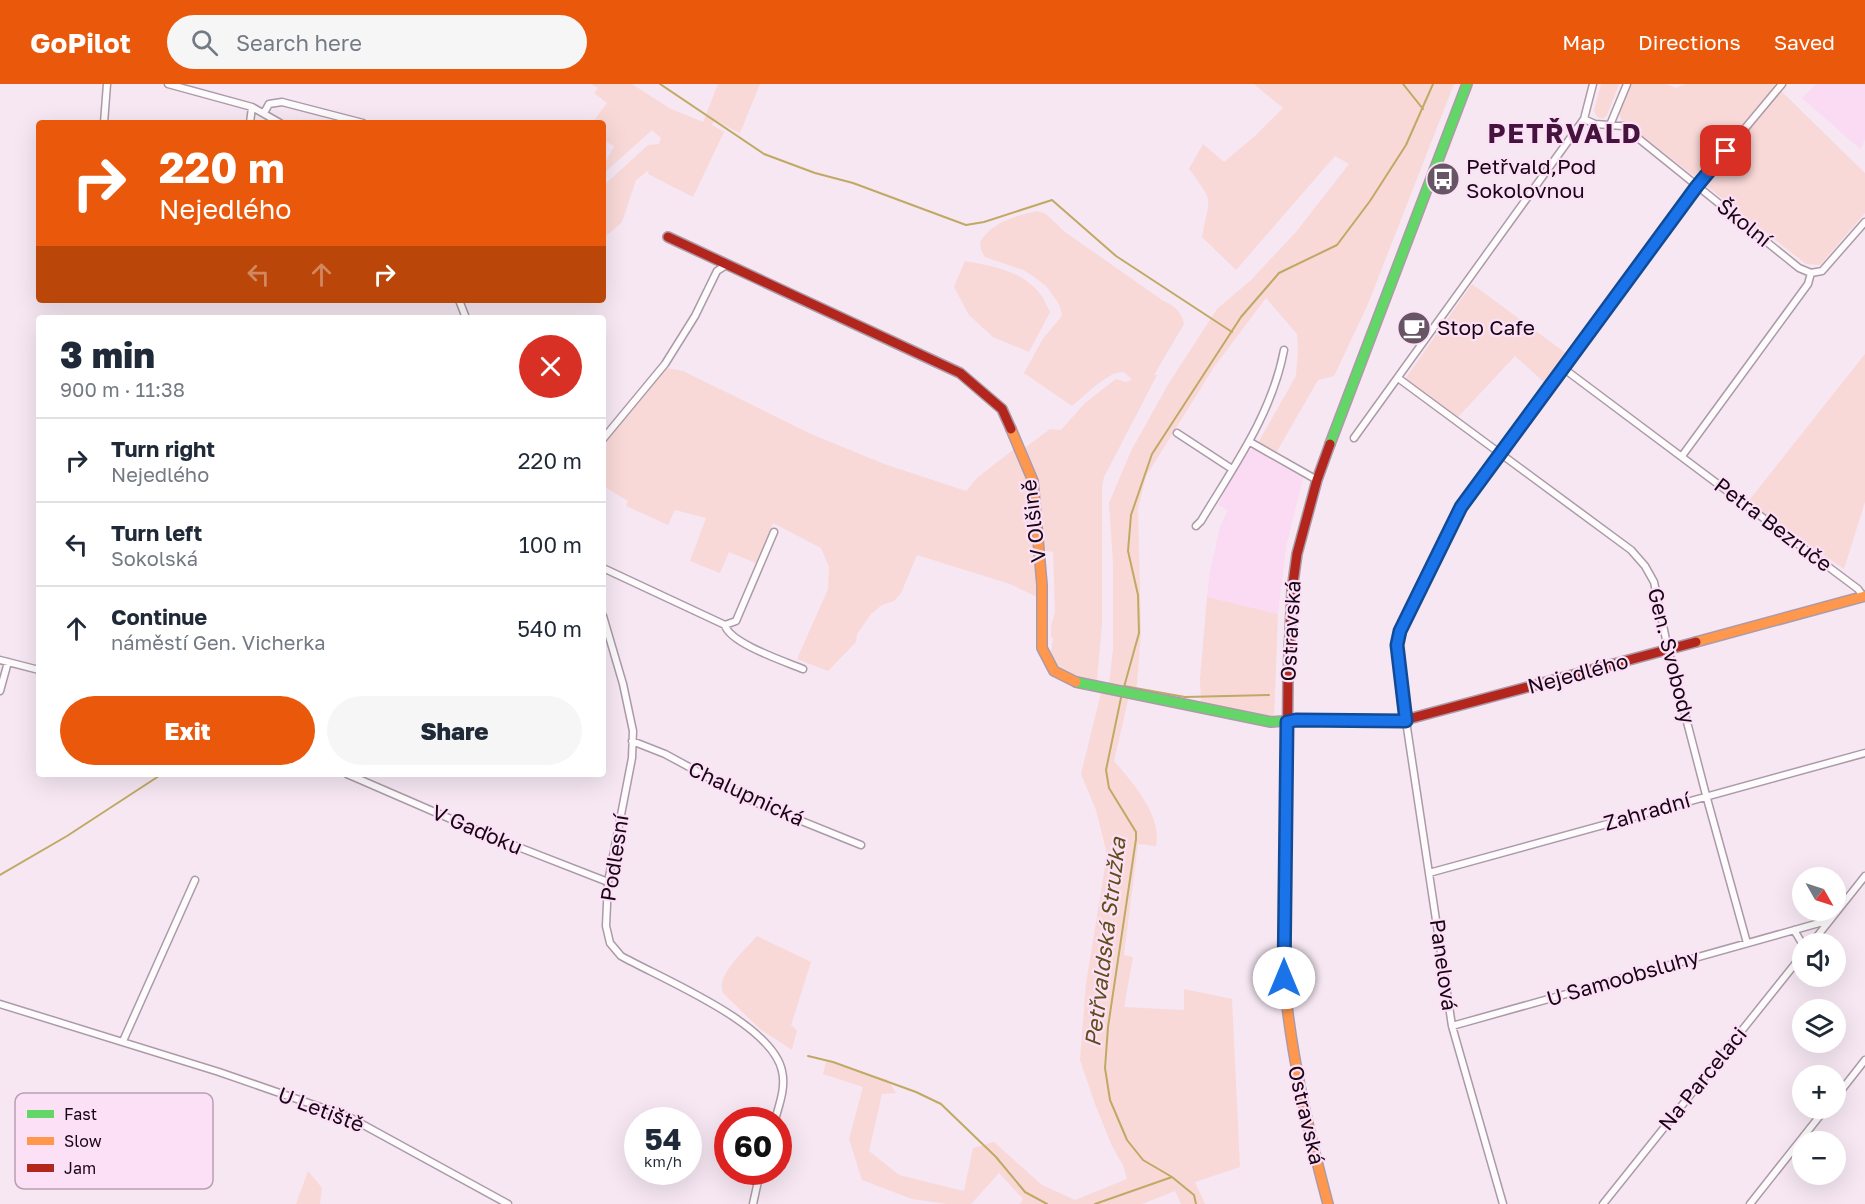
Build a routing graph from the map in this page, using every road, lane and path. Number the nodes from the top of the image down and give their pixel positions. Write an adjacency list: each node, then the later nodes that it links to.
1 (107, 84): 10 (street)
2 (168, 84): 7 (street)
3 (1467, 84): 30 (street, Ostravská)
4 (1593, 84): 9 (street)
5 (1627, 84): 14 (street)
6 (1782, 84): 15 (street, Panelová)
7 (252, 107): 8 (street); 11 (street)
8 (264, 113): 12 (street); 13 (street)
9 (1584, 119): 14 (street, Školní); 22 (street)
10 (104, 120)
11 (250, 120)
12 (275, 120)
13 (351, 120)
14 (1610, 125): 15 (street, Školní)
15 (1697, 186): 19 (street, Školní); 21 (street, Panelová)
16 (1865, 222): 19 (street)
17 (668, 237): 18 (street, V Olšině)
18 (728, 264): 24 (street); 44 (street, V Olšině)
19 (1811, 273): 28 (street)
20 (1284, 350): 26 (street)
21 (1563, 368): 27 (street, Panelová); 28 (street, Petra Bezruče)
22 (1398, 378): 25 (street); 27 (street, Gen. Svobody)
23 (1177, 433): 29 (street)
24 (606, 435)
25 (1354, 438)
26 (1250, 442): 29 (street); 30 (street)
27 (1500, 454): 37 (street, Gen. Svobody); 43 (street, Panelová)
28 (1682, 456): 34 (street, Petra Bezruče)
29 (1232, 469): 31 (street)
30 (1317, 480): 44 (street, Ostravská)
31 (1196, 526)
32 (774, 532): 35 (street)
33 (606, 569): 35 (street)
34 (1864, 596): 37 (street, Nejedlého)
35 (725, 625): 41 (street)
36 (606, 626): 45 (street, Podlesní)
37 (1668, 649): 43 (street, Nejedlého); 48 (street, Gen. Svobody)
38 (0, 660): 39 (street)
39 (8, 663): 40 (street); 42 (street)
40 (36, 669)
41 (803, 669)
42 (0, 691)
43 (1406, 721): 44 (street, Nejedlého); 50 (street, Panelová)
44 (1287, 722): 72 (street, Ostravská)
45 (632, 741): 49 (street, Chalupnická); 53 (street, Podlesní)
46 (1865, 753): 48 (street, Zahradní)
47 (354, 777): 53 (street, V Gaďoku)
48 (1706, 795): 50 (street, Zahradní); 60 (street, Gen. Svobody)
49 (861, 845)
50 (1429, 873): 63 (street, Panelová)
51 (1865, 876): 54 (street)
52 (195, 880): 64 (street)
53 (608, 882): 67 (street, Podlesní)
54 (1846, 900)
55 (1826, 921): 57 (street, U Samoobsluhy)
56 (1829, 921): 59 (street)
57 (1794, 930): 58 (street); 60 (street, U Samoobsluhy)
58 (1796, 933)
59 (1820, 933)
60 (1747, 943): 63 (street, U Samoobsluhy)
61 (1792, 968): 74 (street, Na Parcelaci)
62 (0, 1004): 64 (street, U Letiště)
63 (1452, 1026): 73 (street, Panelová)
64 (123, 1041): 70 (street, U Letiště)
65 (1865, 1060): 66 (street)
66 (1846, 1084)
67 (778, 1107)
68 (1817, 1119): 75 (street)
69 (757, 1185): 71 (street)
70 (508, 1204)
71 (753, 1204)
72 (1328, 1204)
73 (1503, 1204)
74 (1603, 1204)
75 (1750, 1204)

